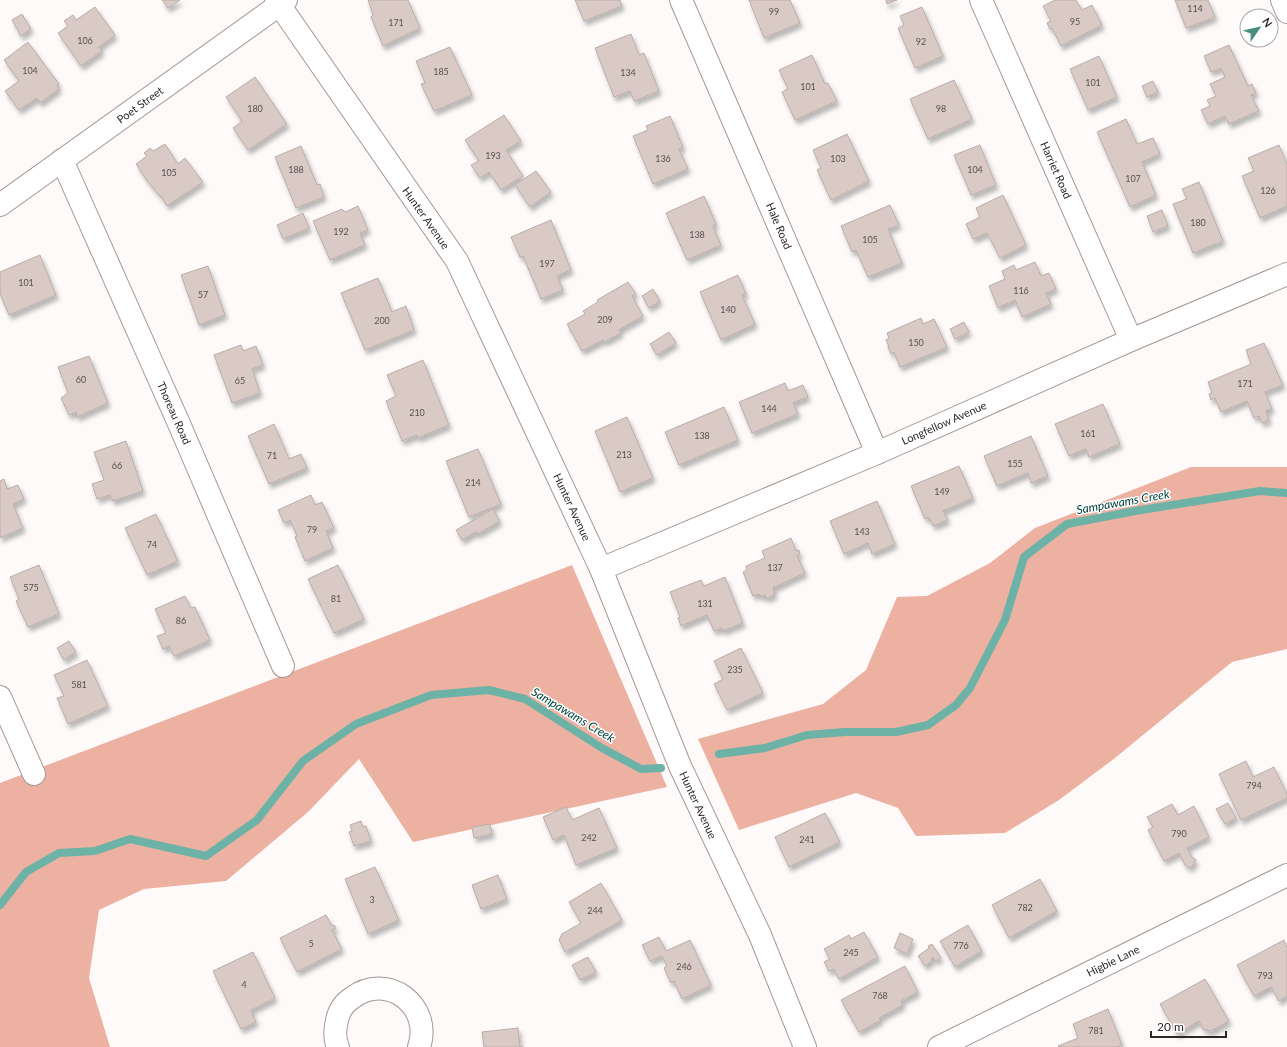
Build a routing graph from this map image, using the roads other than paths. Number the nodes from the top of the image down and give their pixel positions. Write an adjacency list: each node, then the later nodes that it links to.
1 (681, 0): 10 (street, Hale Road)
2 (981, 0): 9 (street, Harriet Road)
3 (1282, 0): 5 (street)
4 (280, 2): 6 (street, Poet Street); 11 (street, Hunter Avenue)
5 (1287, 12)
6 (62, 160): 7 (street, Poet Street); 12 (street, Thoreau Road)
7 (0, 205)
8 (1287, 274): 9 (street, Longfellow Avenue)
9 (1131, 340): 10 (street, Longfellow Avenue)
10 (877, 453): 11 (street, Longfellow Avenue)
11 (601, 569): 18 (street, Hunter Avenue)
12 (283, 666)
13 (0, 697): 14 (street)
14 (34, 774)
15 (1287, 875): 19 (street, Higbie Lane)
16 (338, 1047): 17 (street)
17 (419, 1047)
18 (805, 1047)
19 (940, 1047)

